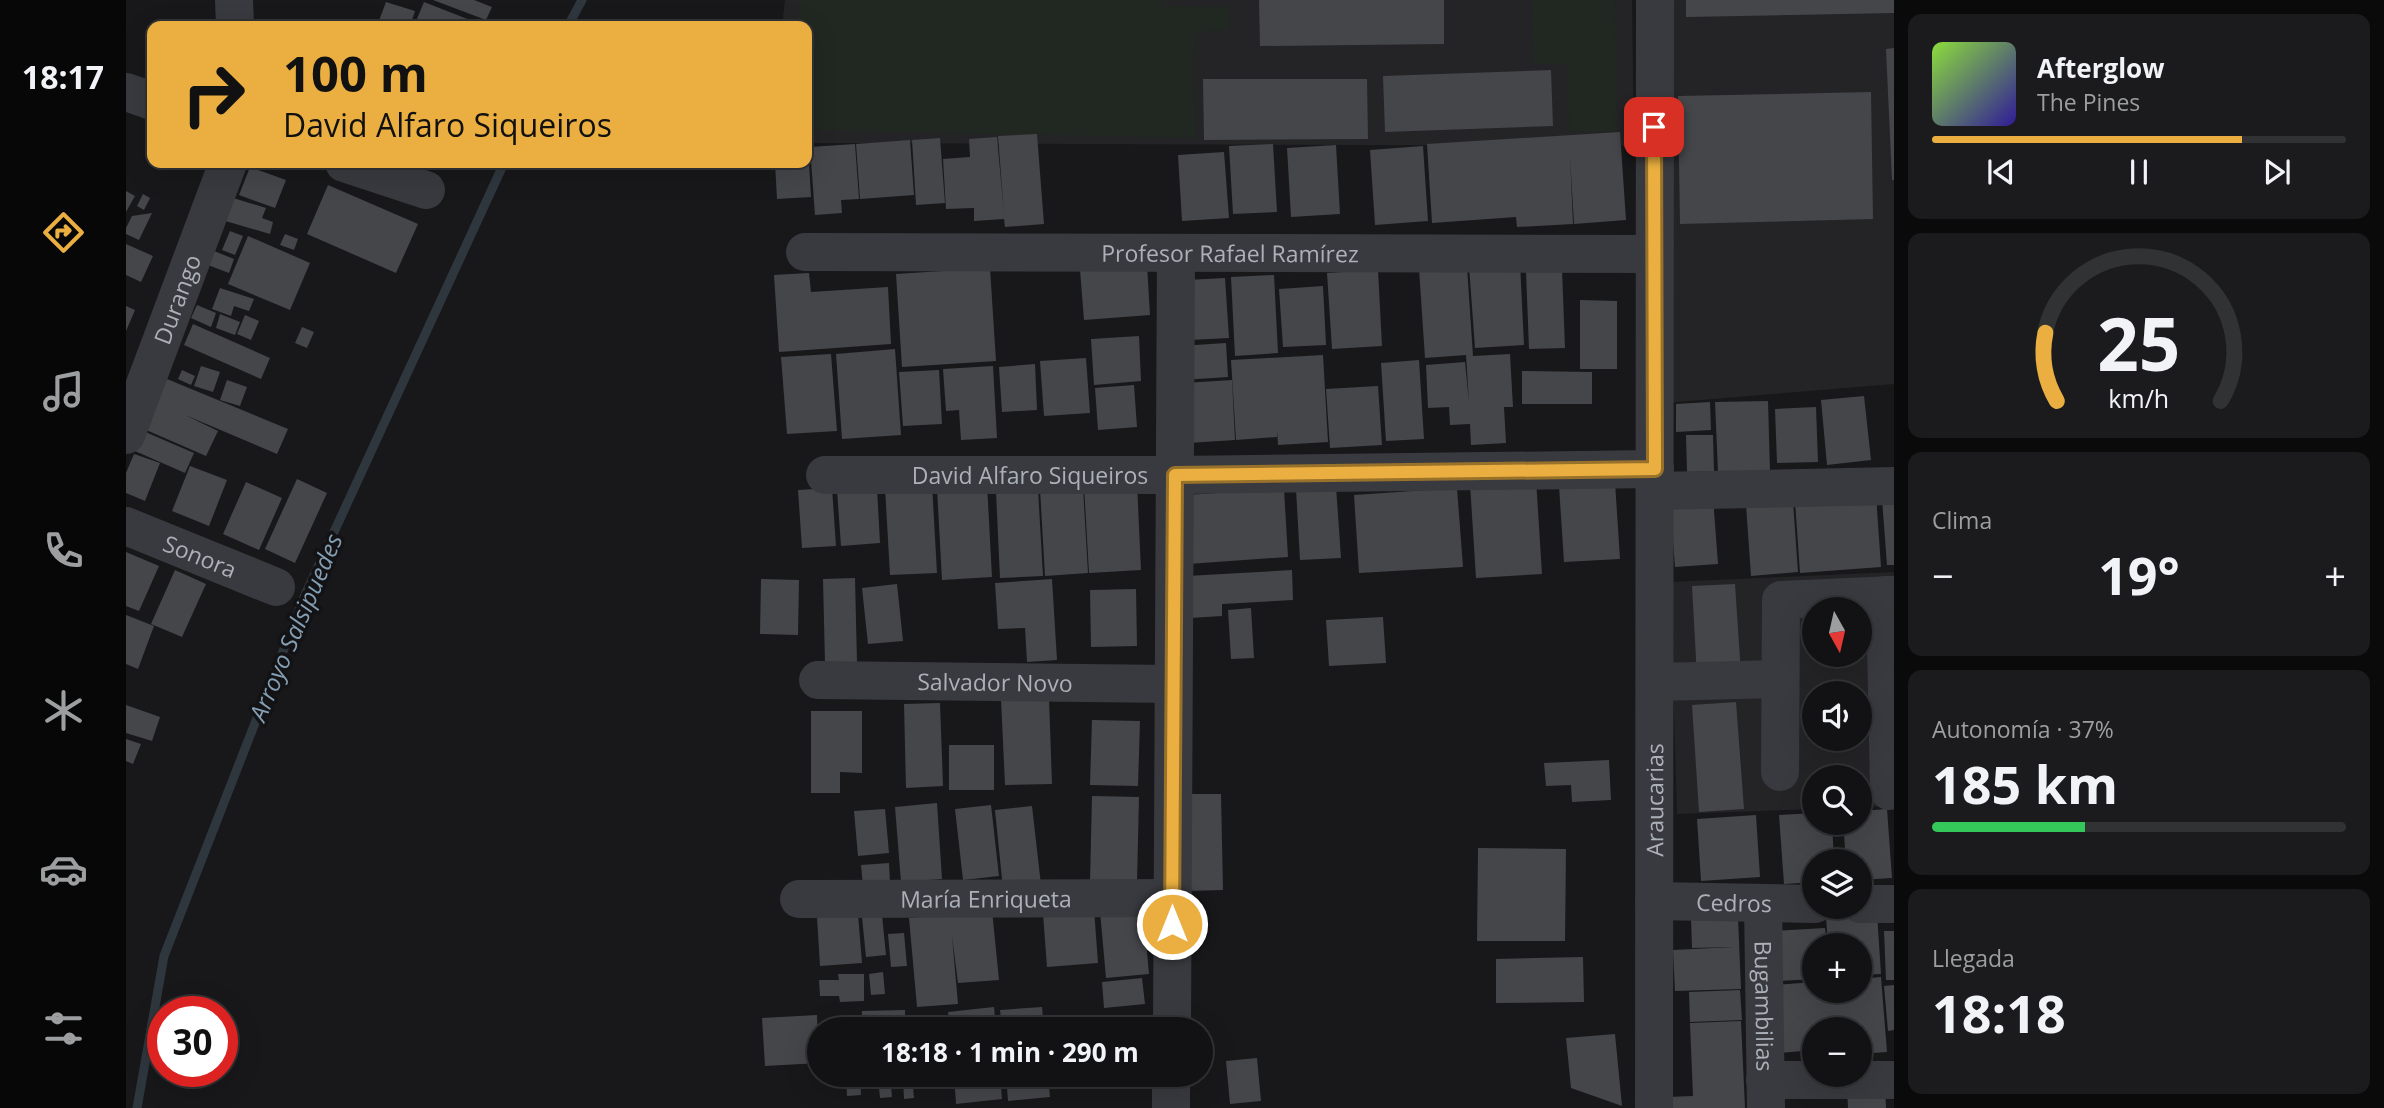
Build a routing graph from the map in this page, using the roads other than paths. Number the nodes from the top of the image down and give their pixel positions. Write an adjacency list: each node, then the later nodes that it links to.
1 (234, 0): 3 (street)
2 (1655, 0): 11 (street, Araucarias)
3 (235, 21)
4 (126, 92): 5 (street)
5 (147, 99)
6 (226, 168): 12 (street, Durango)
7 (359, 168): 8 (street)
8 (426, 190)
9 (805, 252): 10 (street, Profesor Rafael Ramírez)
10 (1176, 253): 11 (street, Profesor Rafael Ramírez); 14 (street)
11 (1654, 254): 15 (street, Araucarias)
12 (126, 435)
13 (825, 475): 14 (street, David Alfaro Siqueiros)
14 (1175, 475): 15 (street, David Alfaro Siqueiros); 23 (street)
15 (1655, 480): 16 (street); 22 (street, Araucarias)
16 (1894, 486)
17 (126, 526): 18 (street, Sonora)
18 (276, 587)
19 (1889, 595): 21 (street); 25 (street)
20 (818, 680): 23 (street, Salvador Novo)
21 (1780, 680): 22 (street); 24 (street)
22 (1655, 682): 28 (street, Araucarias)
23 (1173, 684): 26 (street)
24 (1780, 772)
25 (1889, 791)
26 (1172, 898): 27 (street, María Enriqueta); 33 (street)
27 (799, 899)
28 (1654, 901): 29 (street, Cedros); 38 (street, Araucarias)
29 (1763, 904): 30 (street, Cedros); 36 (street, Bugambilias)
30 (1802, 904)
31 (1872, 904): 32 (street)
32 (1894, 904)
33 (1172, 1017)
34 (1894, 1080): 36 (street)
35 (1171, 1087): 37 (street)
36 (1765, 1094)
37 (1171, 1108)
38 (1654, 1108)

